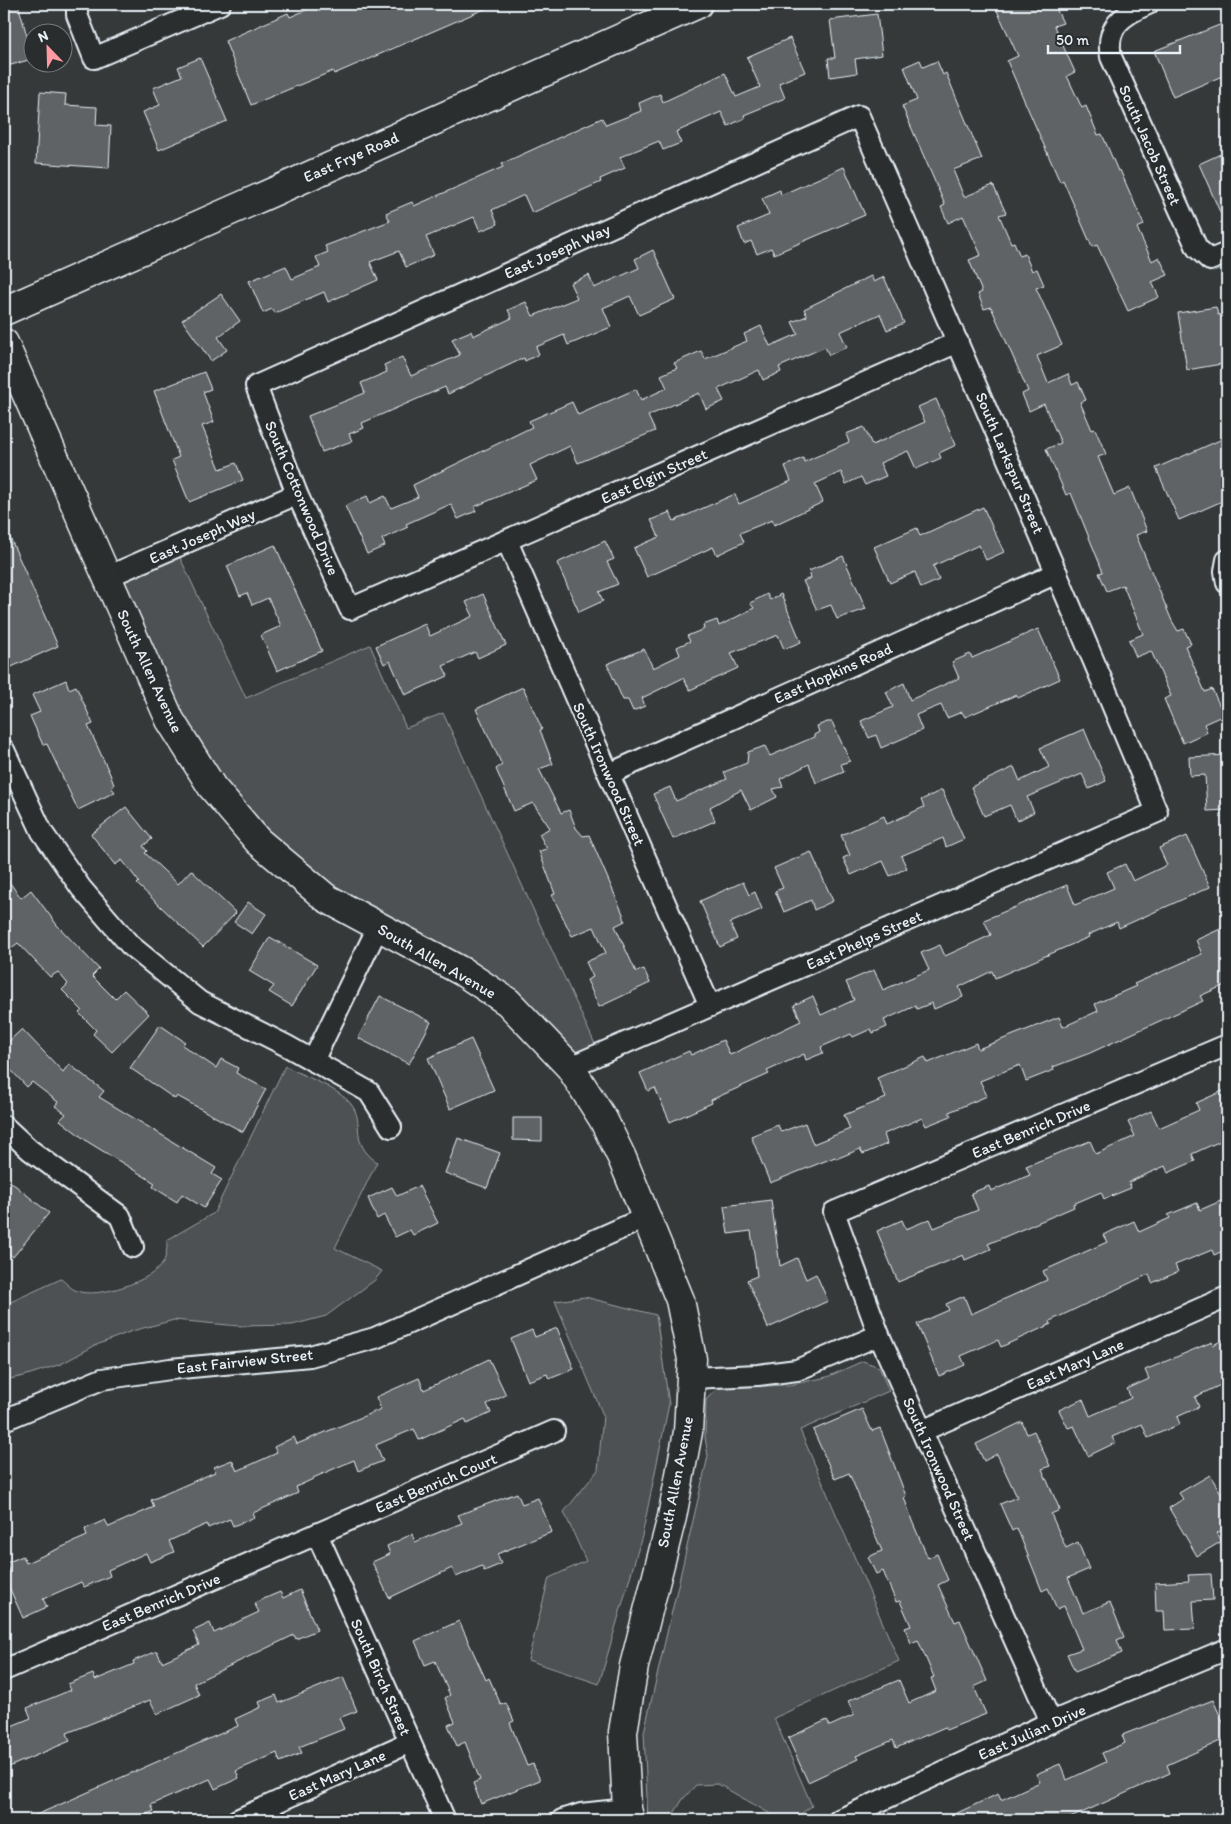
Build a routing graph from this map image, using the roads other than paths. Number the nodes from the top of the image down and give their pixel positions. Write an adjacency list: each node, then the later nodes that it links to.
1 (77, 4): 2 (street)
2 (220, 4)
3 (698, 4): 7 (street, East Frye Road)
4 (1148, 4): 6 (street, South Jacob Street)
5 (859, 116): 8 (street, South Larkspur Street); 10 (street, East Joseph Way)
6 (1219, 257)
7 (4, 311)
8 (958, 342): 12 (street, East Elgin Street); 14 (street, South Larkspur Street)
9 (4, 343): 15 (street, South Allen Avenue)
10 (256, 386): 11 (street, South Cottonwood Drive)
11 (297, 494): 15 (street, East Joseph Way); 17 (street, South Cottonwood Drive)
12 (507, 541): 17 (street, East Elgin Street); 19 (street, South Ironwood Street)
13 (1227, 560): 16 (street)
14 (1057, 573): 19 (street, East Hopkins Road); 20 (street, South Larkspur Street)
15 (107, 577): 21 (street, South Allen Avenue)
16 (1227, 584)
17 (350, 609)
18 (4, 750): 24 (street)
19 (609, 774): 22 (street, South Ironwood Street)
20 (1157, 812): 22 (street, East Phelps Street)
21 (378, 927): 24 (street); 25 (street, South Allen Avenue)
22 (710, 1006): 25 (street, East Phelps Street)
23 (1227, 1045): 28 (street, East Benrich Drive)
24 (313, 1061): 26 (street)
25 (570, 1068): 29 (street, South Allen Avenue)
26 (391, 1127)
27 (5, 1130): 30 (street)
28 (834, 1212): 32 (street, South Ironwood Street)
29 (647, 1217): 33 (street, South Allen Avenue); 34 (street, East Fairview Street)
30 (133, 1247)
31 (1227, 1297): 36 (street, East Mary Lane)
32 (879, 1335): 33 (street); 36 (street, South Ironwood Street)
33 (691, 1378): 42 (street, South Allen Avenue)
34 (4, 1420)
35 (554, 1431): 37 (street, East Benrich Court)
36 (922, 1431): 40 (street, South Ironwood Street)
37 (317, 1534): 39 (street, East Benrich Drive); 41 (street, South Birch Street)
38 (1227, 1649): 40 (street, East Julian Drive)
39 (4, 1670)
40 (1051, 1722): 46 (street, East Julian Drive)
41 (410, 1742): 43 (street, East Mary Lane); 44 (street, South Birch Street)
42 (629, 1814): 45 (street)
43 (237, 1820)
44 (445, 1820)
45 (562, 1820)
46 (839, 1820)

